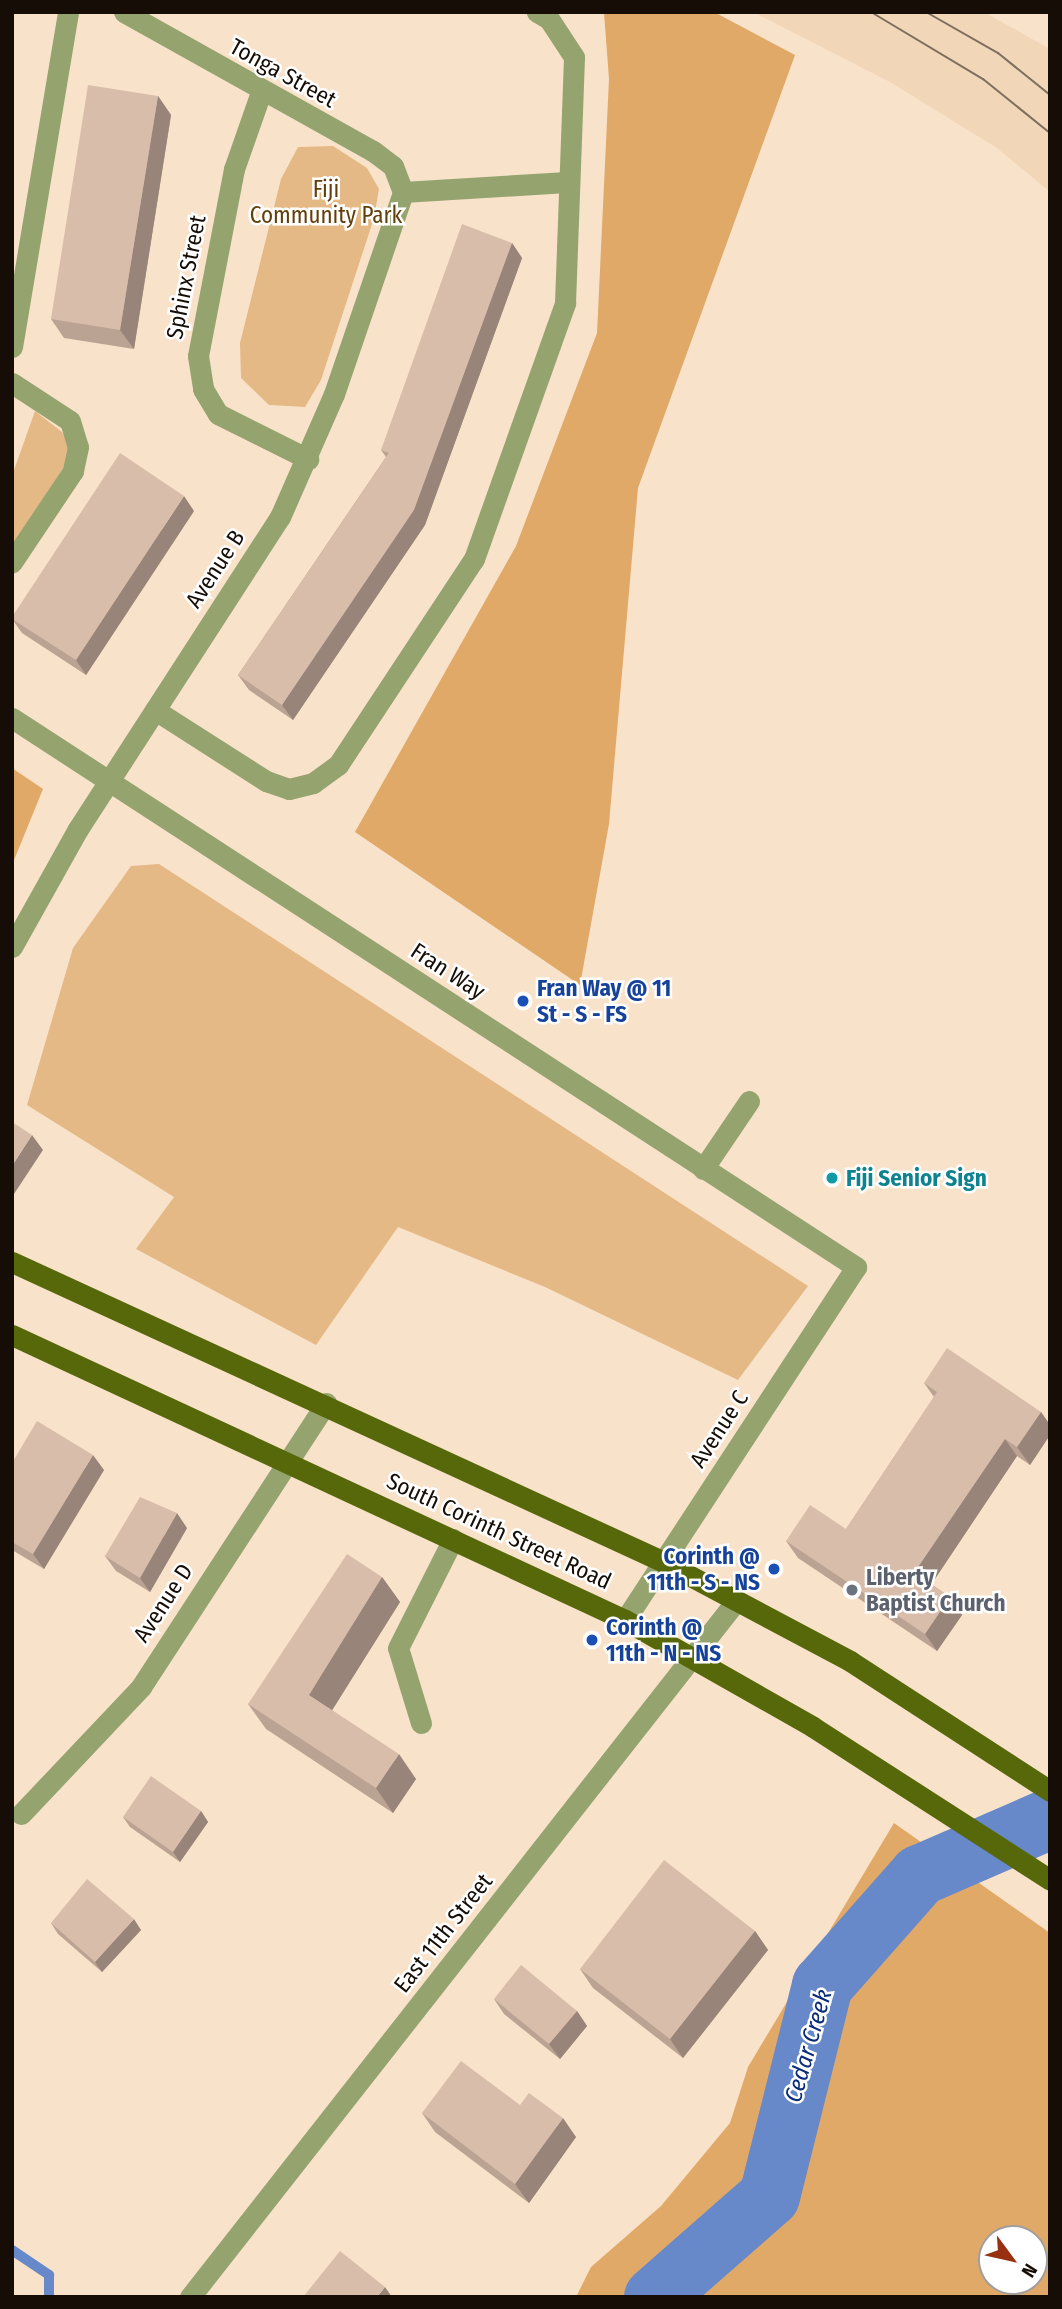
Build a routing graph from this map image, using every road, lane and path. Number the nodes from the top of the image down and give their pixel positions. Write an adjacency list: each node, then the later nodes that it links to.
1 (68, 12): 7 (street)
2 (124, 12): 4 (street, Tonga Street)
3 (537, 12): 5 (street)
4 (261, 92): 6 (street, Tonga Street); 9 (street, Sphinx Street)
5 (567, 182): 6 (street); 11 (street)
6 (403, 192): 9 (street, Avenue B)
7 (12, 347)
8 (12, 383): 10 (street)
9 (309, 459): 11 (street, Avenue B)
10 (12, 562)
11 (155, 710): 13 (street, Avenue B)
12 (12, 718): 13 (street, Fran Way)
13 (110, 780): 14 (street, Avenue B); 16 (street, Fran Way)
14 (12, 947)
15 (749, 1101): 16 (street)
16 (703, 1169): 18 (street, Fran Way)
17 (12, 1262): 20 (main road, South Corinth Street Road)
18 (856, 1267): 23 (street, Avenue C)
19 (12, 1335): 21 (main road, South Corinth Street Road)
20 (326, 1403): 21 (street, Avenue D); 23 (main road, South Corinth Street Road)
21 (287, 1461): 22 (main road, South Corinth Street Road); 29 (street, Avenue D)
22 (453, 1539): 25 (main road, South Corinth Street Road); 27 (street)
23 (664, 1562): 24 (main road, South Corinth Street Road); 25 (street, Avenue C)
24 (736, 1601): 26 (street, East 11th Street); 28 (main road, South Corinth Street Road)
25 (625, 1620): 26 (main road, South Corinth Street Road)
26 (692, 1657): 30 (main road, South Corinth Street Road); 31 (street, East 11th Street)
27 (421, 1723)
28 (1050, 1791)
29 (21, 1814)
30 (1050, 1880)
31 (190, 2297)

